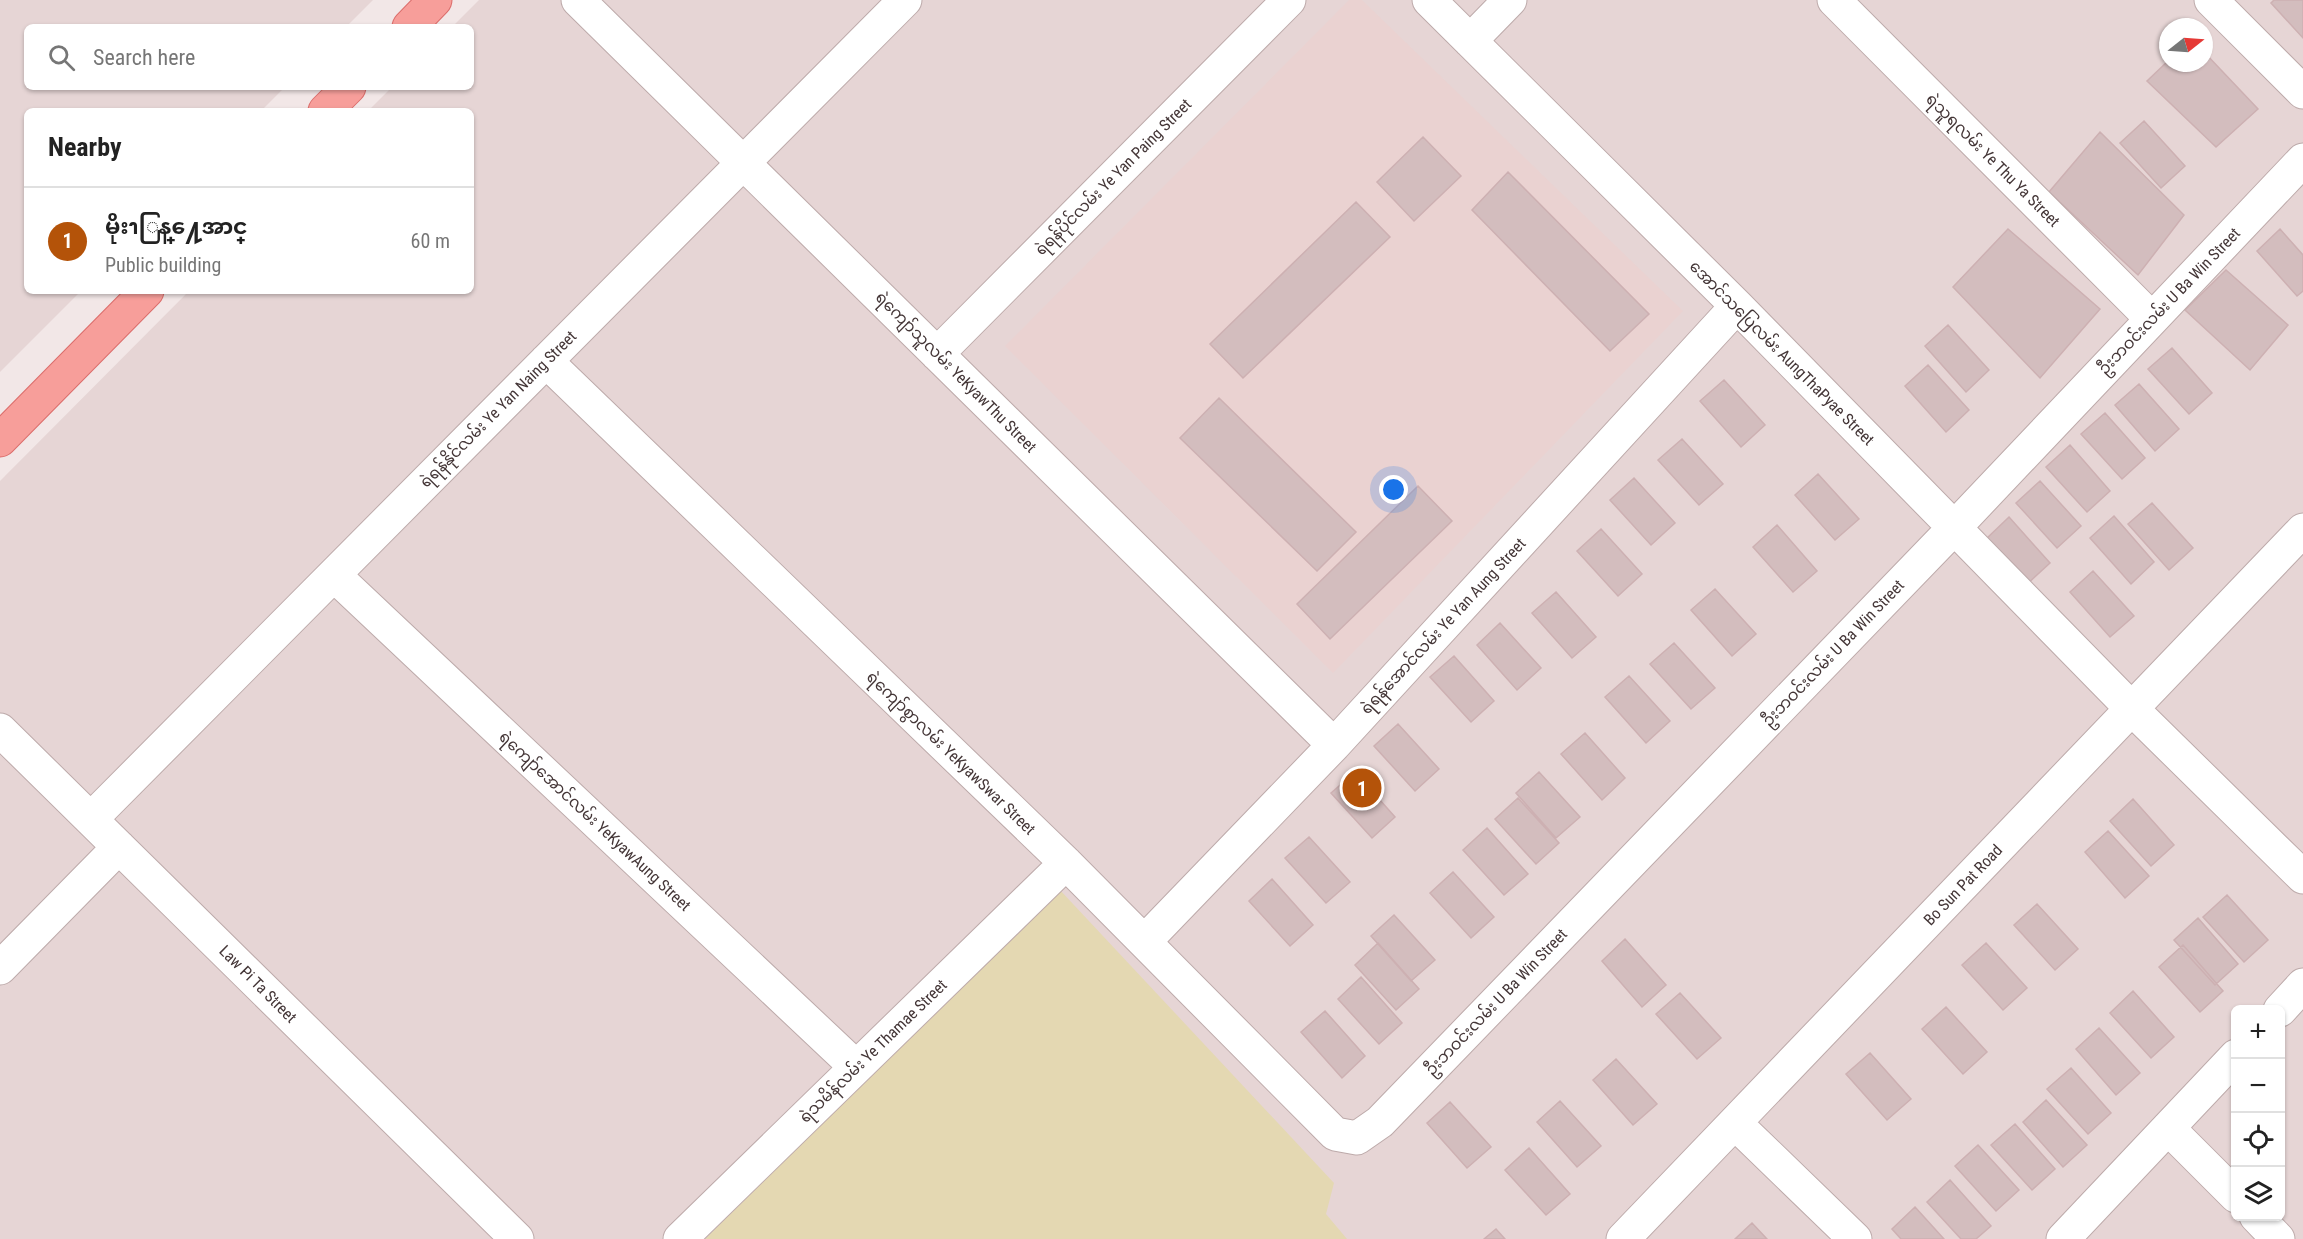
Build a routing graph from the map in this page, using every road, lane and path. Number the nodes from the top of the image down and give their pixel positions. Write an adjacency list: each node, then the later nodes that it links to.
1 (435, 0): 9 (main road)
2 (578, 0): 15 (street, ရဲကျော်သူလမ်း YeKyawThu Street)
3 (905, 0): 15 (street, ရဲရန်နိုင်လမ်း Ye Yan Naing Street)
4 (1289, 0): 19 (street, ရဲရန်ပိုင်လမ်း Ye Yan Paing Street)
5 (1429, 0): 10 (street, အောင်သပြေလမ်း AungThaPyae Street)
6 (1510, 0): 10 (street)
7 (1834, 0): 18 (street, ရဲသူရလမ်း Ye Thu Ya Street)
8 (2211, 0): 12 (street)
9 (412, 24)
10 (1470, 41): 17 (street, အောင်သပြေလမ်း AungThaPyae Street)
11 (346, 90): 13 (main road)
12 (2303, 92)
13 (328, 108)
14 (2303, 160): 18 (street, ဦးဘဝင်းလမ်း U Ba Win Street)
15 (744, 163): 19 (street, ရဲကျော်သူလမ်း YeKyawThu Street); 20 (street, ရဲရန်နိုင်လမ်း Ye Yan Naing Street)
16 (144, 294): 21 (main road)
17 (1737, 306): 22 (street, အောင်သပြေလမ်း AungThaPyae Street); 27 (street, ရဲရန်အောင်လမ်း Ye Yan Aung Street)
18 (2152, 319): 22 (street, ဦးဘဝင်းလမ်း U Ba Win Street)
19 (937, 354): 27 (street, ရဲကျော်သူလမ်း YeKyawThu Street)
20 (546, 361): 24 (street, ရဲရန်နိုင်လမ်း Ye Yan Naing Street); 30 (street, ရဲကျော်စွာလမ်း YeKyawSwar Street)
21 (0, 440)
22 (1954, 528): 25 (street, အောင်သပြေလမ်း AungThaPyae Street); 40 (street, ဦးဘဝင်းလမ်း U Ba Win Street)
23 (2303, 530): 25 (street, Bo Sun Pat Road)
24 (334, 575): 28 (street, ရဲရန်နိုင်လမ်း Ye Yan Naing Street); 37 (street, ရဲကျော်အောင်လမ်း YeKyawAung Street)
25 (2132, 710): 31 (street, အောင်သပြေလမ်း AungThaPyae Street); 38 (street, Bo Sun Pat Road)
26 (0, 729): 28 (street, Law Pi Ta Street)
27 (1334, 745): 32 (street, ရဲရန်အောင်လမ်း Ye Yan Aung Street)
28 (91, 819): 29 (street, Law Pi Ta Street)
29 (119, 847): 33 (street); 43 (street, Law Pi Ta Street)
30 (1066, 863): 32 (street, ရဲကျော်စွာလမ်း YeKyawSwar Street); 37 (street, ရဲသမိန်လမ်း Ye Thamae Street)
31 (2303, 877)
32 (1145, 941): 40 (street, ရဲကျော်စွာလမ်း YeKyawSwar Street)
33 (0, 968)
34 (2303, 985): 35 (street)
35 (2285, 1005)
36 (2232, 1059): 39 (street)
37 (856, 1067): 44 (street, ရဲသမိန်လမ်း Ye Thamae Street)
38 (1735, 1123): 45 (street, Bo Sun Pat Road); 46 (street)
39 (2168, 1128): 41 (street); 47 (street)
40 (1357, 1138)
41 (2231, 1192)
42 (2261, 1221): 48 (street)
43 (517, 1239)
44 (680, 1239)
45 (1623, 1239)
46 (1855, 1239)
47 (2063, 1239)
48 (2278, 1239)

